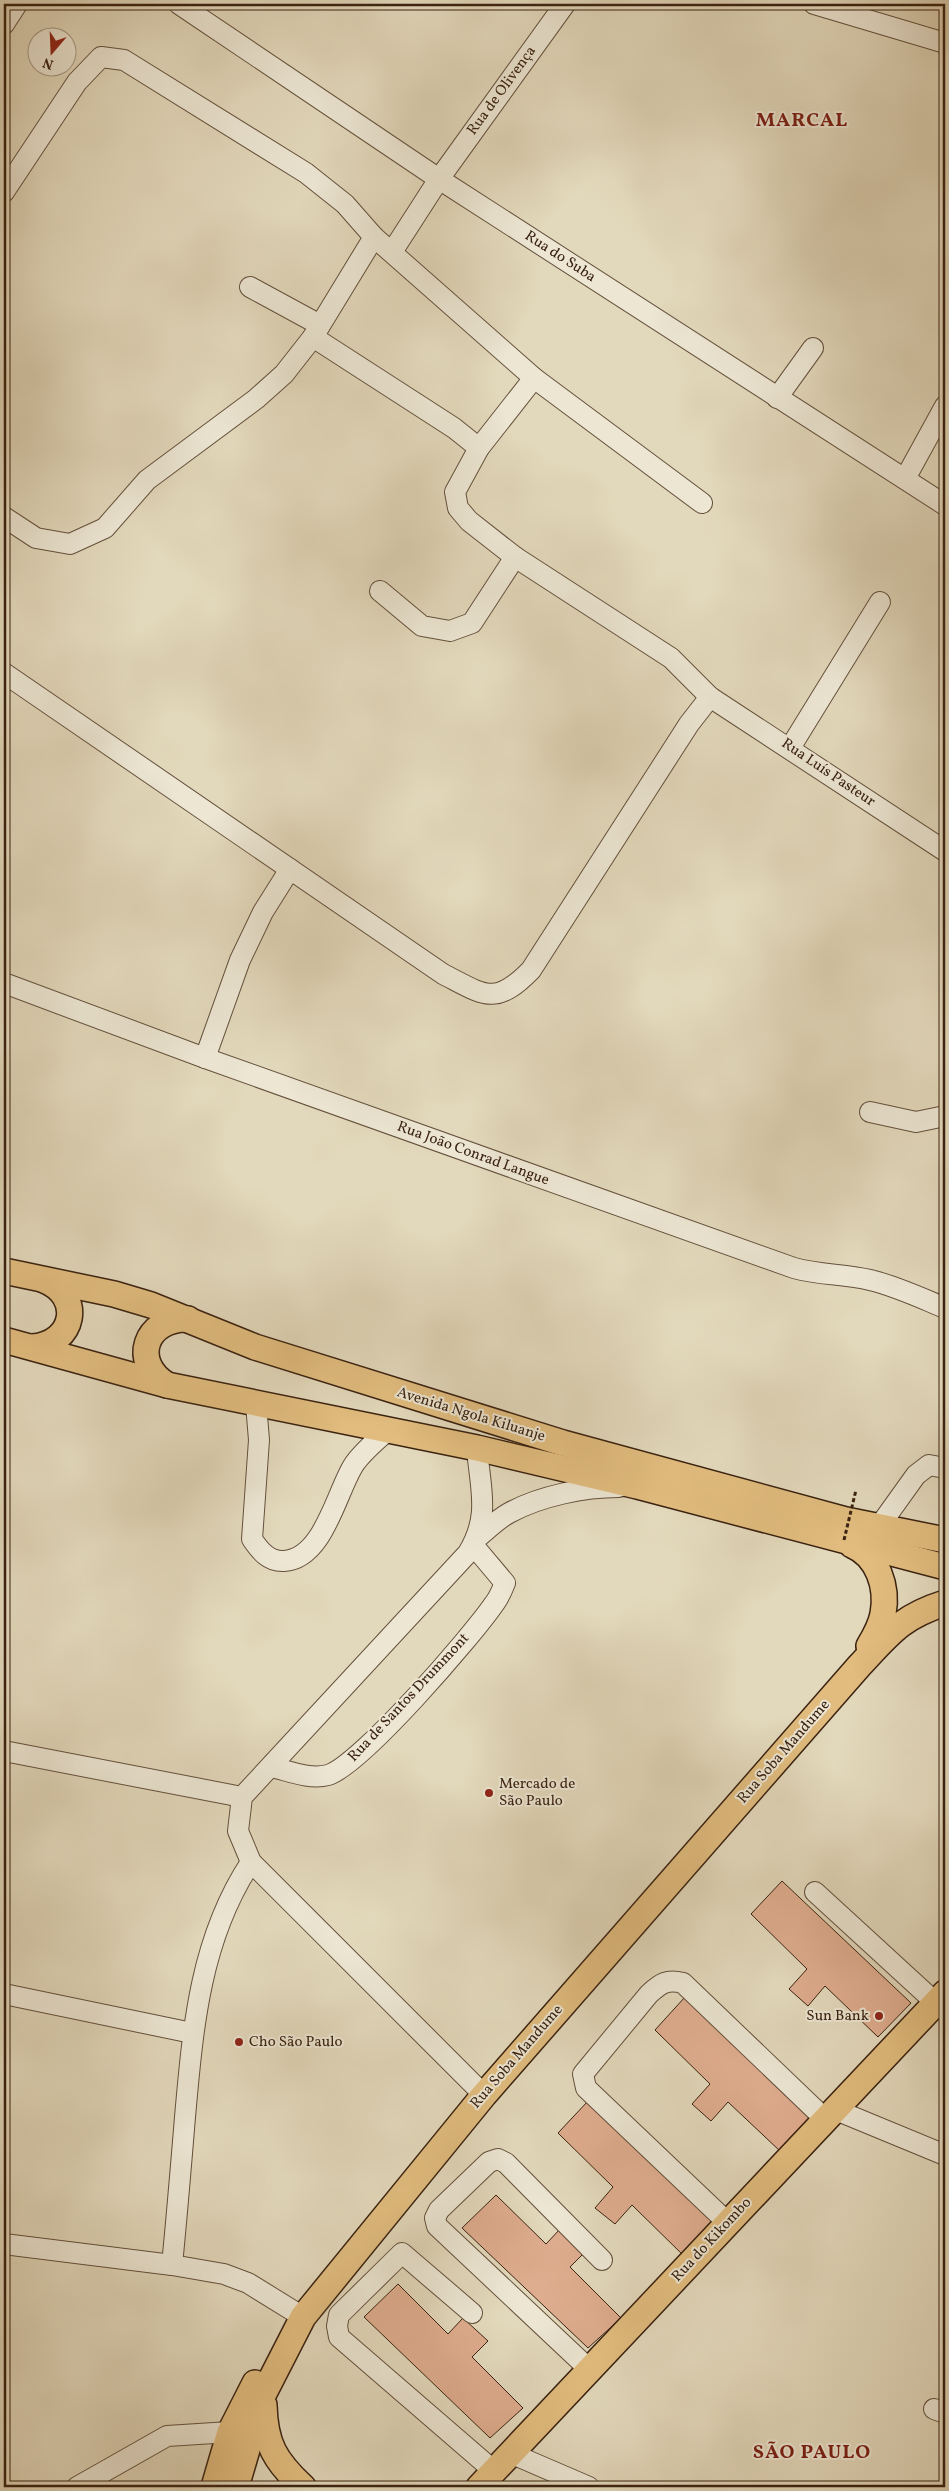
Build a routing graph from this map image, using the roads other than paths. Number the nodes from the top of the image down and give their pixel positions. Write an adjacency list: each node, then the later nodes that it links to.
1 (17, 4): 6 (street)
2 (179, 4): 5 (street, Rua do Suba)
3 (565, 4): 8 (street, Rua de Olivença)
4 (814, 4): 7 (street)
5 (204, 10): 8 (street, Rua do Suba)
6 (4, 24)
7 (945, 43)
8 (439, 179): 11 (street, Rua de Olivença); 16 (street, Rua do Suba)
9 (4, 192): 10 (street)
10 (374, 237): 11 (street); 13 (street)
11 (392, 252): 15 (street)
12 (250, 287): 13 (street)
13 (317, 331): 18 (street); 22 (street)
14 (813, 348): 16 (street)
15 (534, 378): 18 (street, Rua Luís Pasteur); 20 (street)
16 (777, 398): 19 (street, Rua do Suba)
17 (945, 406): 19 (street)
18 (479, 448): 23 (street, Rua Luís Pasteur)
19 (906, 477): 21 (street, Rua do Suba)
20 (702, 503)
21 (945, 504)
22 (4, 517)
23 (515, 557): 24 (street); 27 (street, Rua Luís Pasteur)
24 (380, 591)
25 (880, 602): 28 (street)
26 (4, 673): 30 (street)
27 (710, 697): 28 (street, Rua Luís Pasteur); 30 (street)
28 (790, 748): 29 (street, Rua Luís Pasteur)
29 (945, 850)
30 (290, 868): 32 (street)
31 (4, 983): 32 (street, Rua João Conrad Langue)
32 (206, 1058): 37 (street, Rua João Conrad Langue)
33 (870, 1112): 34 (street)
34 (945, 1116)
35 (4, 1271): 36 (main road, Avenida Ngola Kiluanje)
36 (44, 1280): 38 (main road, Avenida Ngola Kiluanje); 40 (main road)
37 (945, 1308)
38 (188, 1319): 41 (main road); 47 (main road, Avenida Ngola Kiluanje)
39 (4, 1340): 40 (main road, Avenida Ngola Kiluanje)
40 (32, 1347): 41 (main road, Avenida Ngola Kiluanje)
41 (167, 1386): 42 (main road, Avenida Ngola Kiluanje)
42 (256, 1404): 43 (main road, Avenida Ngola Kiluanje); 43 (street)
43 (388, 1430): 44 (main road, Avenida Ngola Kiluanje)
44 (477, 1448): 46 (main road, Avenida Ngola Kiluanje); 49 (street)
45 (945, 1468): 47 (street)
46 (637, 1486): 49 (street); 50 (main road, Avenida Ngola Kiluanje)
47 (878, 1528): 48 (main road, Avenida Ngola Kiluanje)
48 (945, 1540)
49 (475, 1541): 55 (street); 55 (street, Rua de Santos Drummont)
50 (848, 1543): 51 (main road, Avenida Ngola Kiluanje); 53 (main road)
51 (945, 1566)
52 (945, 1603): 53 (main road)
53 (860, 1665): 62 (main road, Rua Soba Mandume)
54 (4, 1751): 56 (street)
55 (272, 1767): 56 (street)
56 (242, 1797): 57 (street)
57 (251, 1862): 61 (street); 62 (street)
58 (815, 1892): 60 (street)
59 (4, 1994): 61 (street)
60 (941, 1998): 63 (main road, Rua do Kikombo)
61 (192, 2033): 68 (street)
62 (484, 2095): 70 (main road, Rua Soba Mandume)
63 (831, 2115): 64 (street); 65 (main road, Rua do Kikombo); 65 (street)
64 (945, 2155)
65 (728, 2223): 72 (main road, Rua do Kikombo)
66 (4, 2244): 68 (street)
67 (602, 2260): 72 (street)
68 (172, 2265): 70 (street)
69 (472, 2313): 75 (street)
70 (304, 2317): 71 (main road, Rua Soba Mandume)
71 (286, 2350): 73 (main road, Rua Soba Mandume); 74 (main road)
72 (590, 2370): 75 (main road, Rua do Kikombo)
73 (263, 2394): 76 (main road, Rua Soba Mandume); 80 (main road)
74 (230, 2432): 77 (street); 78 (main road)
75 (494, 2471): 81 (street)
76 (237, 2482): 78 (main road); 79 (main road)
77 (77, 2487)
78 (215, 2487)
79 (291, 2487)
80 (303, 2487)
81 (589, 2487)

